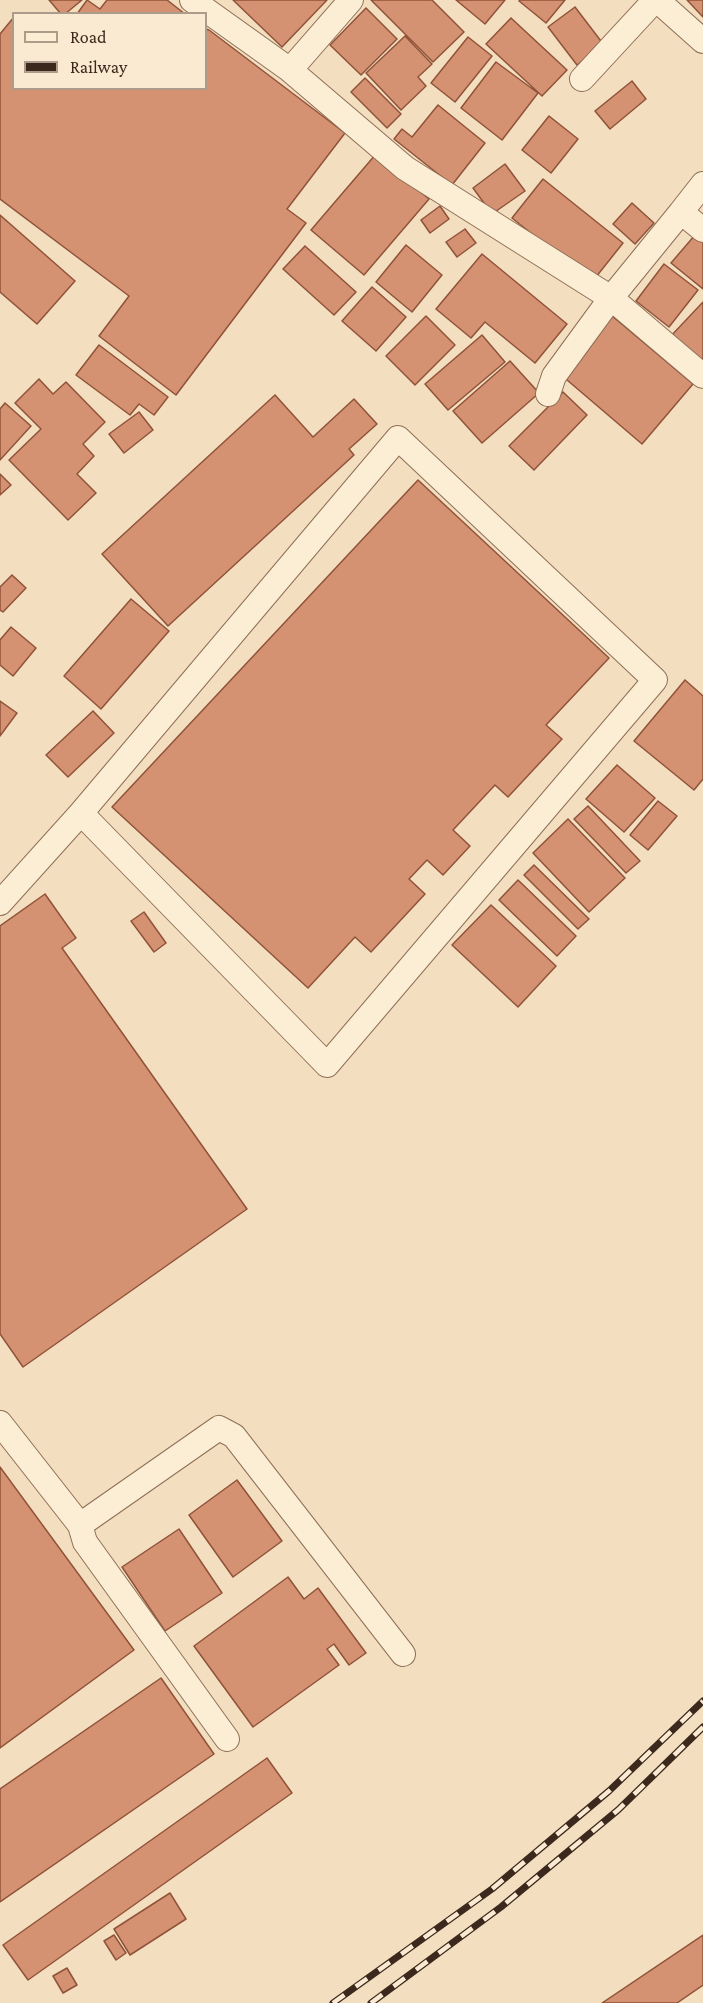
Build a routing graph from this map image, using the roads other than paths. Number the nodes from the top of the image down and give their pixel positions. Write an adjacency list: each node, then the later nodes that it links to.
1 (192, 0): 5 (street)
2 (351, 0): 5 (street)
3 (656, 0): 4 (street); 6 (street)
4 (703, 41)
5 (290, 70): 10 (street)
6 (582, 79)
7 (703, 184): 8 (street)
8 (681, 212): 9 (street); 10 (street)
9 (703, 230)
10 (611, 298): 11 (street); 12 (street)
11 (703, 376)
12 (548, 394)
13 (81, 813): 13 (street); 14 (street)
14 (0, 903)
15 (0, 1423): 16 (street)
16 (80, 1525): 17 (street); 18 (street)
17 (403, 1654)
18 (227, 1739)

